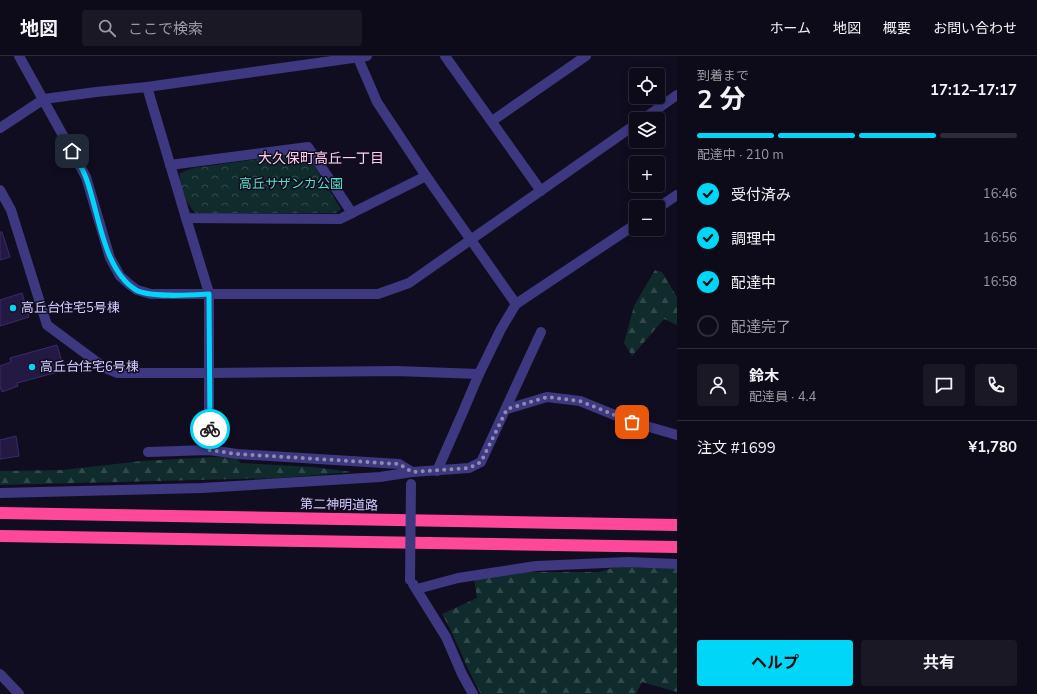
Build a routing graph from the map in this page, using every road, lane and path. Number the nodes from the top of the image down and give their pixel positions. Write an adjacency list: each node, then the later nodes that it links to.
1 (19, 56): 7 (street)
2 (445, 56): 9 (street)
3 (586, 56): 9 (street)
4 (362, 57): 5 (street); 13 (street)
5 (147, 87): 7 (street); 12 (street)
6 (677, 95): 8 (street)
7 (44, 99): 10 (street); 22 (street)
8 (653, 112)
9 (492, 121): 15 (street)
10 (0, 128)
11 (629, 129): 15 (street)
12 (170, 165): 18 (street); 19 (street)
13 (426, 176): 18 (street); 21 (street)
14 (0, 190): 25 (street)
15 (541, 191): 21 (street)
16 (677, 195): 17 (street)
17 (665, 203)
18 (352, 213): 19 (street)
19 (186, 218): 22 (street)
20 (629, 229): 23 (street)
21 (472, 239): 22 (street); 23 (street)
22 (209, 294): 25 (street)
23 (516, 304): 26 (street)
24 (541, 332): 27 (street)
25 (210, 373): 26 (street); 29 (street)
26 (479, 374): 31 (street)
27 (507, 409): 28 (street); 31 (street)
28 (677, 435)
29 (209, 450): 30 (street); 32 (street)
30 (148, 452)
31 (437, 471): 32 (street)
32 (412, 472): 33 (street); 39 (street, bridge)
33 (0, 493)
34 (0, 513): 35 (highway, 第二神明道路)
35 (677, 525)
36 (0, 536): 37 (highway)
37 (677, 547)
38 (677, 564): 39 (street)
39 (416, 589): 42 (street)
40 (0, 674): 41 (street)
41 (19, 694)
42 (473, 694)

